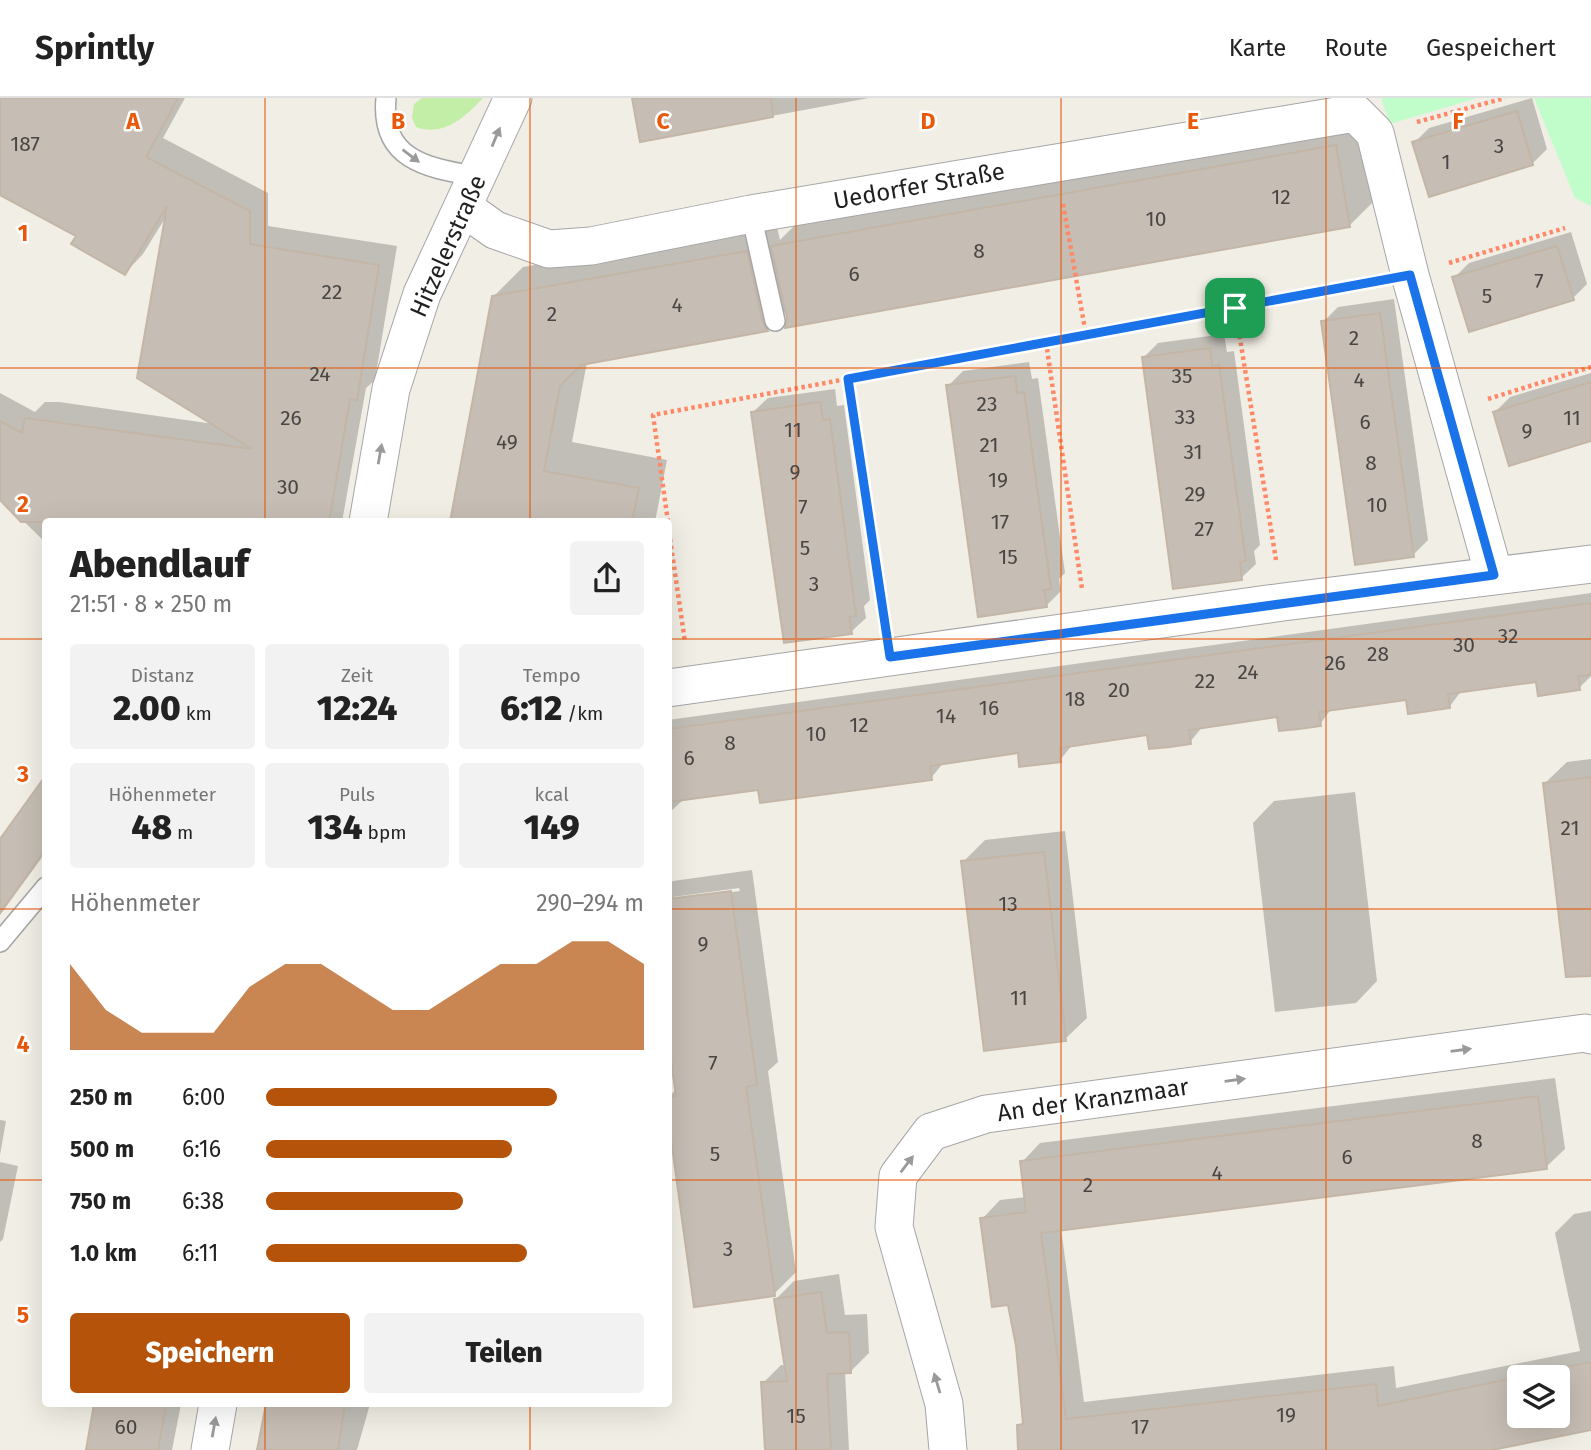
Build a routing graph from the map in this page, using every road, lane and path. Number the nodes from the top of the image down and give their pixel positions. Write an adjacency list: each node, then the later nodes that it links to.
1 (386, 98): 6 (lane, one-way to 6)
2 (513, 98): 6 (street, Hitzelerstraße, one-way to 2)
3 (1505, 98): 4 (path)
4 (1375, 133): 5 (street, Uedorfer Straße); 9 (street)
5 (1055, 162): 7 (street, Uedorfer Straße); 12 (path)
6 (472, 193): 7 (street, Uedorfer Straße); 17 (street, Hitzelerstraße, one-way to 6)
7 (751, 215): 11 (lane)
8 (1565, 228): 9 (path)
9 (1410, 275): 10 (path); 16 (street)
10 (1235, 308): 12 (path); 22 (path)
11 (775, 321)
12 (1086, 335): 13 (path)
13 (1046, 342): 15 (path); 23 (path)
14 (1591, 367): 16 (path)
15 (848, 379): 18 (path); 24 (path)
16 (1450, 411): 20 (street)
17 (369, 518)
18 (667, 518)
19 (1591, 564): 20 (street)
20 (1494, 575): 22 (street)
21 (672, 578): 25 (path)
22 (1283, 602): 23 (street)
23 (1088, 631): 24 (street)
24 (890, 657): 25 (street)
25 (680, 687)
26 (42, 892): 27 (lane)
27 (0, 943)
28 (1591, 1035): 31 (street, An der Kranzmaar, one-way to 28)
29 (217, 1407): 30 (street, one-way to 29)
30 (210, 1450)
31 (948, 1450)

